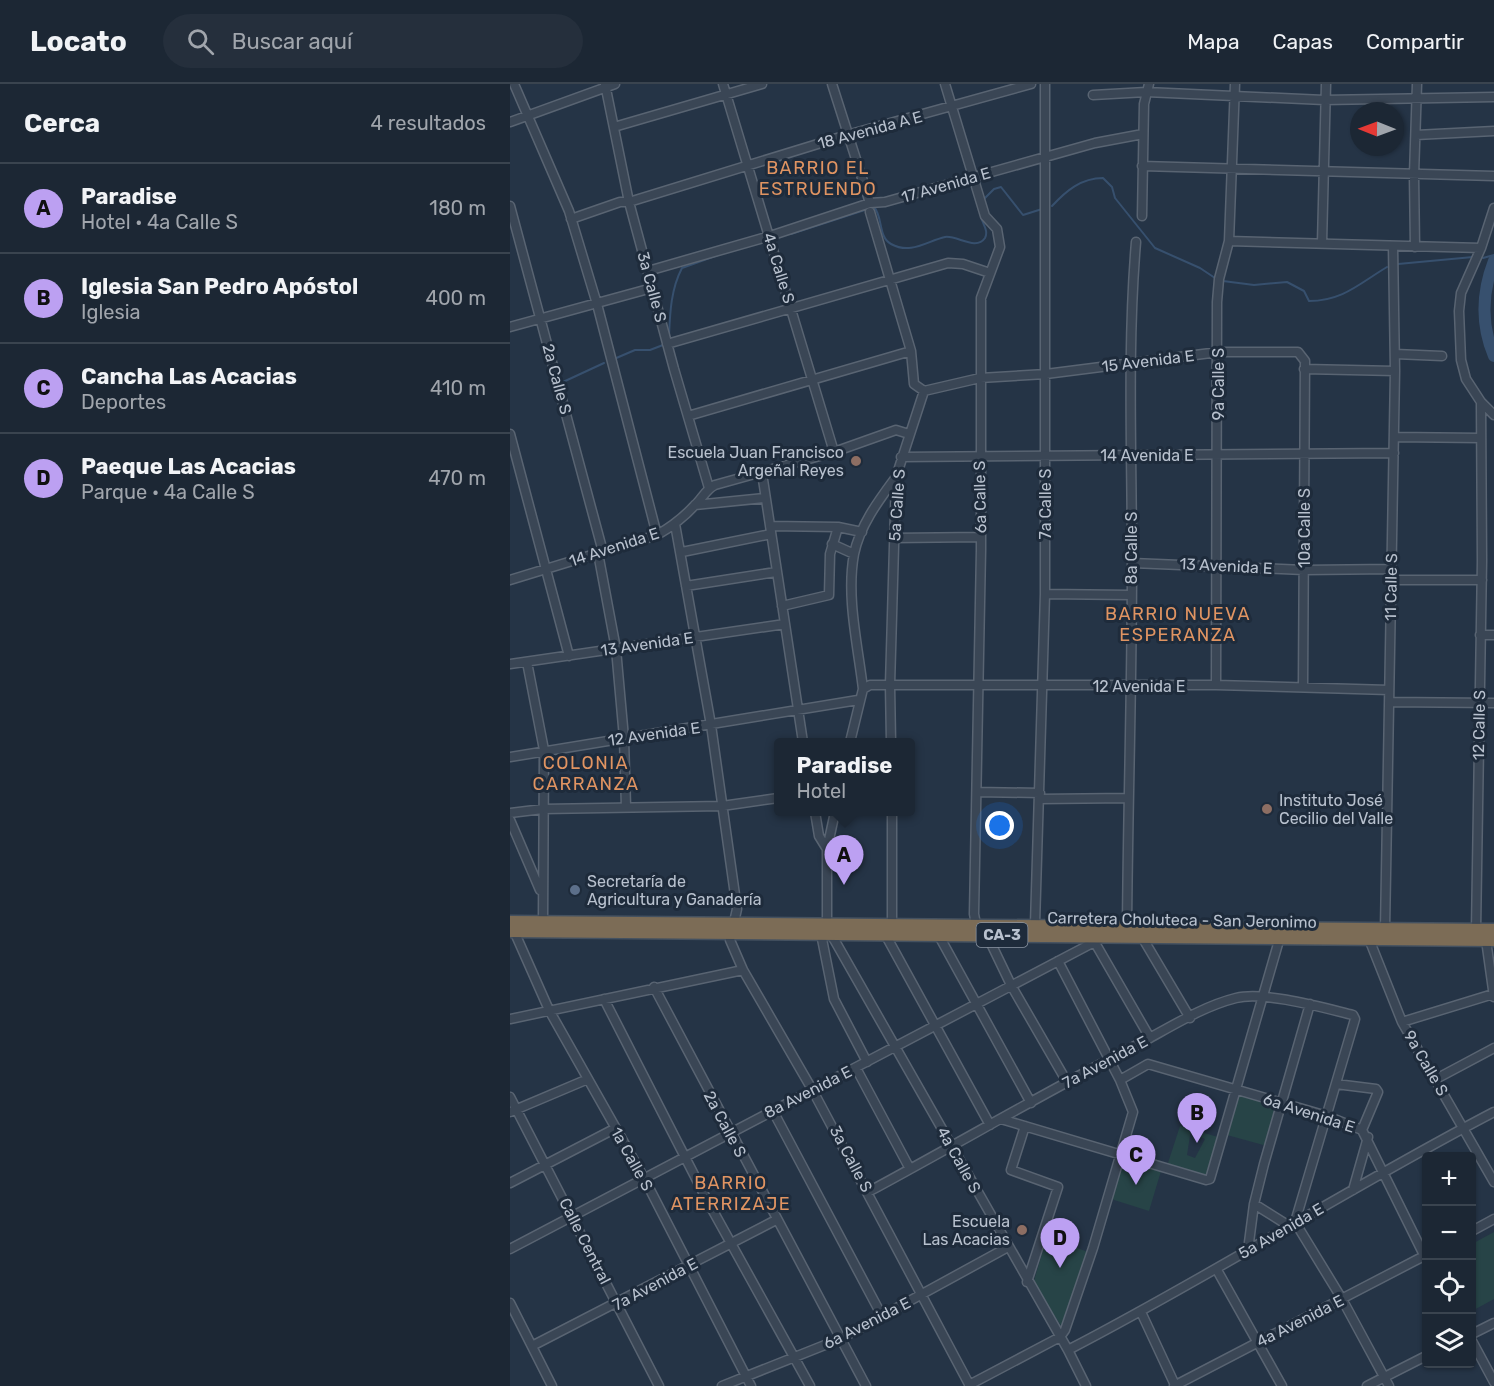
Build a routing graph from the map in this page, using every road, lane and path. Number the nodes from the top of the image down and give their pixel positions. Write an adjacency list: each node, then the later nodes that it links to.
1 (514, 84): 21 (street)
2 (615, 84): 12 (street)
3 (723, 84): 14 (street, 4a Calle S)
4 (762, 84): 14 (street)
5 (832, 84): 26 (street)
6 (945, 84): 20 (street, 6a Calle S)
7 (1031, 84): 20 (street, 18 Avenida A E)
8 (1045, 84): 28 (street, 7a Calle S)
9 (1235, 84): 16 (street, 9a Calle S)
10 (1326, 84): 19 (street)
11 (1417, 84): 17 (street)
12 (605, 86): 21 (street); 23 (street, 3a Calle S)
13 (1147, 88): 15 (street); 16 (street); 25 (street)
14 (726, 95): 23 (street); 29 (street, 4a Calle S)
15 (1093, 95)
16 (1234, 96): 19 (street); 31 (street, 9a Calle S)
17 (1417, 96): 18 (street); 19 (street); 27 (street)
18 (1494, 97)
19 (1324, 100): 32 (street)
20 (952, 108): 26 (street, 18 Avenida A E); 35 (street, 6a Calle S)
21 (527, 115): 22 (street); 41 (street)
22 (510, 123)
23 (614, 127): 36 (street, 3a Calle S)
24 (1494, 131): 27 (street)
25 (1143, 134): 28 (street, 17 Avenida E); 30 (street)
26 (847, 135): 29 (street, 18 Avenida A E); 38 (street)
27 (1416, 135): 33 (street)
28 (1045, 156): 35 (street, 17 Avenida E); 65 (street, 7a Calle S)
29 (748, 165): 36 (street, 18 Avenida A E); 42 (street, 4a Calle S)
30 (1143, 166): 31 (street); 40 (street)
31 (1232, 168): 32 (street); 43 (street, 9a Calle S)
32 (1324, 171): 33 (street); 45 (street)
33 (1414, 175): 34 (street); 47 (street)
34 (1494, 176)
35 (973, 178): 38 (street, 17 Avenida E); 50 (street, 6a Calle S)
36 (629, 202): 41 (street, 18 Avenida A E); 49 (street, 3a Calle S)
37 (510, 206): 55 (street, 2a Calle S)
38 (870, 208): 42 (street, 17 Avenida E); 51 (street)
39 (1494, 208): 48 (street)
40 (1142, 216)
41 (572, 219): 53 (street)
42 (770, 236): 49 (street, 17 Avenida E); 54 (street, 4a Calle S)
43 (1229, 241): 45 (street); 59 (street, 9a Calle S)
44 (1136, 242): 62 (street, 8a Calle S)
45 (1322, 243): 46 (street)
46 (1393, 246): 47 (street); 60 (street, 11 Calle S)
47 (1415, 247): 48 (street)
48 (1481, 248): 69 (street)
49 (648, 270): 52 (street, 3a Calle S)
50 (990, 273): 51 (street); 66 (street, 6a Calle S)
51 (891, 279): 54 (street); 58 (street)
52 (652, 288): 53 (street); 57 (street, 3a Calle S)
53 (597, 304): 55 (street); 93 (street)
54 (791, 307): 57 (street); 67 (street, 4a Calle S)
55 (541, 319): 56 (street); 98 (street, 2a Calle S)
56 (510, 327)
57 (667, 344): 71 (street, 3a Calle S)
58 (911, 351): 67 (street); 68 (street)
59 (1219, 352): 62 (street, 15 Avenida E); 63 (street, 15 Avenida E); 82 (street, 9a Calle S)
60 (1395, 354): 61 (street); 64 (street, 11 Calle S)
61 (1442, 356)
62 (1131, 363): 65 (street, 15 Avenida E); 81 (street, 8a Calle S)
63 (1304, 369): 64 (street); 79 (street, 10a Calle S)
64 (1395, 371): 74 (street, 11 Calle S)
65 (1046, 374): 66 (street, 15 Avenida E); 78 (street, 7a Calle S)
66 (980, 378): 68 (street, 15 Avenida E); 80 (street, 6a Calle S)
67 (813, 379): 71 (street); 76 (street, 4a Calle S)
68 (924, 391): 73 (street, 5a Calle S)
69 (1481, 402): 70 (street); 75 (street, 12 Calle S)
70 (1494, 415)
71 (688, 416): 86 (street, 3a Calle S)
72 (510, 434): 102 (street)
73 (909, 434): 76 (street); 83 (street, 5a Calle S)
74 (1394, 437): 75 (street); 77 (street, 11 Calle S)
75 (1481, 438): 108 (street, 12 Calle S)
76 (834, 452): 84 (street)
77 (1394, 453): 79 (street, 14 Avenida E); 103 (street, 11 Calle S)
78 (1045, 454): 80 (street, 14 Avenida E); 81 (street, 14 Avenida E); 110 (street, 7a Calle S)
79 (1304, 454): 82 (street, 14 Avenida E); 104 (street, 10a Calle S)
80 (979, 455): 83 (street, 14 Avenida E); 94 (street, 6a Calle S)
81 (1129, 455): 82 (street, 14 Avenida E); 100 (street, 8a Calle S)
82 (1218, 455): 101 (street, 9a Calle S)
83 (901, 457): 85 (street, 5a Calle S)
84 (762, 473): 86 (street); 87 (street)
85 (896, 477): 92 (street); 95 (street, 5a Calle S)
86 (709, 488): 88 (street, 14 Avenida E)
87 (765, 498): 88 (street); 91 (street)
88 (695, 506): 89 (street, 14 Avenida E)
89 (675, 524): 93 (street, 14 Avenida E); 97 (street, 3a Calle S)
90 (838, 527): 91 (street); 92 (street); 96 (street)
91 (770, 530): 97 (street); 105 (street)
92 (862, 531): 99 (street)
93 (657, 535): 98 (street, 14 Avenida E)
94 (981, 537): 95 (street); 121 (street, 6a Calle S)
95 (894, 538): 122 (street, 5a Calle S)
96 (832, 544): 99 (street); 112 (street)
97 (682, 552): 109 (street, 3a Calle S)
98 (600, 553): 102 (street, 14 Avenida E); 117 (street, 2a Calle S)
99 (854, 554): 126 (street)
100 (1132, 563): 101 (street, 13 Avenida E); 111 (street, 8a Calle S)
101 (1216, 565): 104 (street, 13 Avenida E); 123 (street, 9a Calle S)
102 (547, 569): 106 (street, 14 Avenida E); 118 (street)
103 (1392, 569): 104 (street, 13 Avenida E); 107 (street, 11 Calle S)
104 (1304, 570): 125 (street, 10a Calle S)
105 (776, 572): 109 (street); 112 (street)
106 (510, 580)
107 (1391, 580): 108 (street); 128 (street, 11 Calle S)
108 (1482, 580): 114 (street, 12 Calle S)
109 (686, 586): 116 (street, 3a Calle S)
110 (1045, 594): 111 (street); 127 (street, 7a Calle S)
111 (1131, 595): 124 (street, 8a Calle S)
112 (782, 606): 113 (street)
113 (785, 624): 116 (street, 13 Avenida E); 133 (street)
114 (1480, 634): 115 (street); 131 (street, 12 Calle S)
115 (1494, 635)
116 (695, 637): 117 (street, 13 Avenida E); 134 (street, 3a Calle S)
117 (616, 649): 118 (street, 13 Avenida E); 135 (street, 2a Calle S)
118 (568, 656): 119 (street, 13 Avenida E)
119 (527, 662): 120 (street, 13 Avenida E); 139 (street)
120 (510, 664)
121 (979, 684): 122 (street, 12 Avenida E); 127 (street, 12 Avenida E); 141 (street, 6a Calle S)
122 (890, 685): 126 (street, 12 Avenida E); 138 (street, 5a Calle S)
123 (1216, 685): 124 (street, 12 Avenida E); 125 (street, 12 Avenida E)
124 (1131, 686): 127 (street, 12 Avenida E); 143 (street, 8a Calle S)
125 (1303, 686): 128 (street, 12 Avenida E)
126 (867, 687): 129 (street)
127 (1042, 687): 142 (street, 7a Calle S)
128 (1389, 690): 130 (street, 11 Calle S)
129 (858, 700): 133 (street, 12 Avenida E); 137 (street)
130 (1389, 702): 131 (street); 162 (street, 11 Calle S)
131 (1479, 703): 132 (street); 163 (street, 12 Calle S)
132 (1494, 703)
133 (798, 710): 134 (street, 12 Avenida E); 136 (street)
134 (711, 725): 135 (street, 12 Avenida E); 145 (street, 3a Calle S)
135 (624, 738): 139 (street, 12 Avenida E); 146 (street, 2a Calle S)
136 (802, 738)
137 (850, 738)
138 (891, 738)
139 (544, 750): 140 (street, 12 Avenida E); 147 (street)
140 (510, 757)
141 (977, 792): 142 (street); 159 (street, 6a Calle S)
142 (1040, 796): 143 (street); 156 (street, 7a Calle S)
143 (1128, 798): 157 (street, 8a Calle S)
144 (774, 799): 145 (street)
145 (722, 806): 146 (street); 160 (street, 3a Calle S)
146 (626, 807): 147 (street)
147 (543, 809): 148 (street); 154 (street)
148 (510, 813)
149 (816, 816): 153 (street, 4a Calle S)
150 (834, 816): 153 (street, 4a Calle S)
151 (892, 816): 161 (street)
152 (510, 820): 154 (street)
153 (827, 849): 164 (street, 4a Calle S)
154 (542, 896): 155 (street)
155 (543, 922): 158 (highway, Carretera Choluteca - San Jeronimo / CA-3); 160 (highway, Carretera Choluteca - San Jeronimo / CA-3)
156 (1035, 924): 157 (highway, Carretera Choluteca - San Jeronimo / CA-3); 159 (highway, Carretera Choluteca - San Jeronimo / CA-3)
157 (1127, 926): 162 (highway, Carretera Choluteca - San Jeronimo / CA-3)
158 (511, 928): 160 (highway, Carretera Choluteca - San Jeronimo / CA-3); 181 (street, 1a Calle S)
159 (982, 928): 161 (highway, Carretera Choluteca - San Jeronimo / CA-3); 165 (highway, Carretera Choluteca - San Jeronimo / CA-3); 166 (highway, Carretera Choluteca - San Jeronimo / CA-3); 174 (street)
160 (732, 929): 164 (highway, Carretera Choluteca - San Jeronimo / CA-3); 173 (street, 3a Calle S)
161 (889, 929): 164 (highway, Carretera Choluteca - San Jeronimo / CA-3); 165 (highway, Carretera Choluteca - San Jeronimo / CA-3); 185 (street)
162 (1385, 929): 163 (highway, Carretera Choluteca - San Jeronimo / CA-3)
163 (1476, 930): 169 (highway, Carretera Choluteca - San Jeronimo / CA-3)
164 (826, 931): 187 (street, 4a Calle S); 190 (street)
165 (938, 934): 179 (street)
166 (1107, 936): 167 (highway, Carretera Choluteca - San Jeronimo / CA-3); 171 (street, 8a Avenida E)
167 (1142, 937): 168 (highway, Carretera Choluteca - San Jeronimo / CA-3); 182 (street)
168 (1280, 937): 170 (highway, Carretera Choluteca - San Jeronimo / CA-3); 177 (street)
169 (1492, 937): 170 (highway, Carretera Choluteca - San Jeronimo / CA-3); 176 (street)
170 (1369, 939): 184 (street, 9a Calle S)
171 (1094, 941): 172 (street, 8a Avenida E); 186 (street)
172 (1058, 961): 174 (street, 8a Avenida E); 189 (street)
173 (743, 970): 175 (street); 198 (street, 3a Calle S)
174 (1011, 985): 179 (street, 8a Avenida E); 195 (street)
175 (654, 987): 178 (street); 211 (street, 2a Calle S)
176 (1493, 996): 184 (street)
177 (1263, 998): 180 (street, 7a Avenida E); 182 (street, 7a Avenida E); 197 (street)
178 (604, 999): 181 (street); 215 (street)
179 (976, 1004): 185 (street, 8a Avenida E); 200 (street)
180 (1310, 1004): 196 (street, 7a Avenida E); 201 (street)
181 (549, 1010): 183 (street); 192 (street, 1a Calle S)
182 (1190, 1018): 186 (street, 7a Avenida E)
183 (510, 1019)
184 (1402, 1022): 193 (street, 9a Calle S)
185 (935, 1025): 187 (street, 8a Avenida E); 207 (street)
186 (1150, 1038): 189 (street, 7a Avenida E)
187 (895, 1046): 190 (street, 8a Avenida E); 213 (street, 4a Calle S)
188 (1494, 1048): 193 (street)
189 (1109, 1059): 194 (street); 195 (street, 7a Avenida E)
190 (867, 1062): 191 (street, 8a Avenida E)
191 (856, 1068): 198 (street, 8a Avenida E); 217 (street)
192 (588, 1079): 202 (street); 210 (street, 1a Calle S)
193 (1436, 1079): 209 (street, 9a Calle S)
194 (1120, 1080): 197 (street, 6a Avenida E); 214 (street)
195 (1067, 1082): 200 (street, 7a Avenida E)
196 (1336, 1084): 205 (street); 212 (street)
197 (1237, 1090): 201 (street, 6a Avenida E); 214 (street)
198 (813, 1091): 203 (street, 8a Avenida E); 223 (street, 3a Calle S)
199 (510, 1097): 202 (street, Calle Central)
200 (1031, 1103): 206 (street, 7a Avenida E)
201 (1282, 1103): 205 (street, 6a Avenida E); 224 (street)
202 (513, 1111): 216 (street, Calle Central)
203 (773, 1111): 211 (street, 8a Avenida E); 244 (street)
204 (1494, 1112): 209 (street, 5a Avenida E)
205 (1327, 1116): 212 (street, 6a Avenida E); 228 (street)
206 (1001, 1119): 207 (street, 7a Avenida E); 208 (street)
207 (990, 1125): 213 (street, 7a Avenida E)
208 (1025, 1126): 214 (street); 238 (street)
209 (1464, 1127): 218 (street, 5a Avenida E); 220 (street, 9a Calle S)
210 (616, 1128): 216 (street); 219 (street, 1a Calle S)
211 (730, 1133): 215 (street, 8a Avenida E); 227 (street, 2a Calle S)
212 (1365, 1134): 218 (street); 222 (street)
213 (951, 1147): 217 (street, 7a Avenida E); 231 (street, 4a Calle S)
214 (1121, 1154): 247 (street)
215 (685, 1157): 219 (street, 8a Avenida E); 230 (street)
216 (545, 1166): 221 (street); 225 (street, Calle Central)
217 (910, 1169): 223 (street, 7a Avenida E)
218 (1385, 1172): 222 (street, 5a Avenida E); 233 (street)
219 (644, 1178): 225 (street, 8a Avenida E); 236 (street, 1a Calle S)
220 (1494, 1182)
221 (510, 1184)
222 (1353, 1190): 228 (street, 5a Avenida E)
223 (868, 1192): 239 (street, 3a Calle S)
224 (1254, 1204): 228 (street); 234 (street)
225 (572, 1216): 232 (street, 8a Avenida E); 242 (street, Calle Central)
226 (1494, 1219): 229 (street)
227 (776, 1220): 230 (street, 7a Avenida E); 248 (street, 2a Calle S)
228 (1292, 1224): 234 (street, 5a Avenida E); 240 (street)
229 (1476, 1229)
230 (731, 1243): 236 (street, 7a Avenida E); 254 (street)
231 (1008, 1247): 238 (street, 4a Calle S); 239 (street, 6a Avenida E)
232 (510, 1249)
233 (1422, 1249)
234 (1248, 1250): 237 (street, 5a Avenida E)
235 (1422, 1259): 240 (street, 4a Avenida E)
236 (689, 1265): 242 (street, 7a Avenida E); 255 (street, 1a Calle S)
237 (1217, 1270): 243 (street, 5a Avenida E); 249 (street)
238 (1028, 1282): 247 (street, 4a Calle S)
239 (922, 1294): 244 (street, 6a Avenida E); 264 (street, 3a Calle S)
240 (1342, 1299): 249 (street, 4a Avenida E); 256 (street)
241 (510, 1303): 250 (street)
242 (618, 1304): 250 (street, 7a Avenida E); 259 (street, Calle Central)
243 (1141, 1312): 252 (street, 5a Avenida E); 266 (street)
244 (882, 1316): 248 (street, 6a Avenida E)
245 (1494, 1323): 246 (street)
246 (1476, 1333)
247 (1060, 1337): 252 (street, 4a Calle S); 264 (street)
248 (840, 1339): 254 (street, 6a Avenida E); 263 (street, 2a Calle S)
249 (1258, 1342): 266 (street, 4a Avenida E); 267 (street)
250 (532, 1346): 258 (street)
251 (1476, 1348): 257 (street)
252 (1068, 1350): 265 (street, 4a Calle S)
253 (1422, 1358): 256 (street)
254 (795, 1359): 255 (street, 6a Avenida E); 262 (street)
255 (746, 1377): 260 (street, 6a Avenida E); 261 (street, 1a Calle S)
256 (1384, 1377): 268 (street); 269 (street)
257 (1494, 1382)
258 (552, 1386)
259 (659, 1386)
260 (722, 1386)
261 (751, 1386)
262 (810, 1386)
263 (866, 1386)
264 (969, 1386)
265 (1086, 1386)
266 (1174, 1386)
267 (1282, 1386)
268 (1367, 1386)
269 (1389, 1386)

